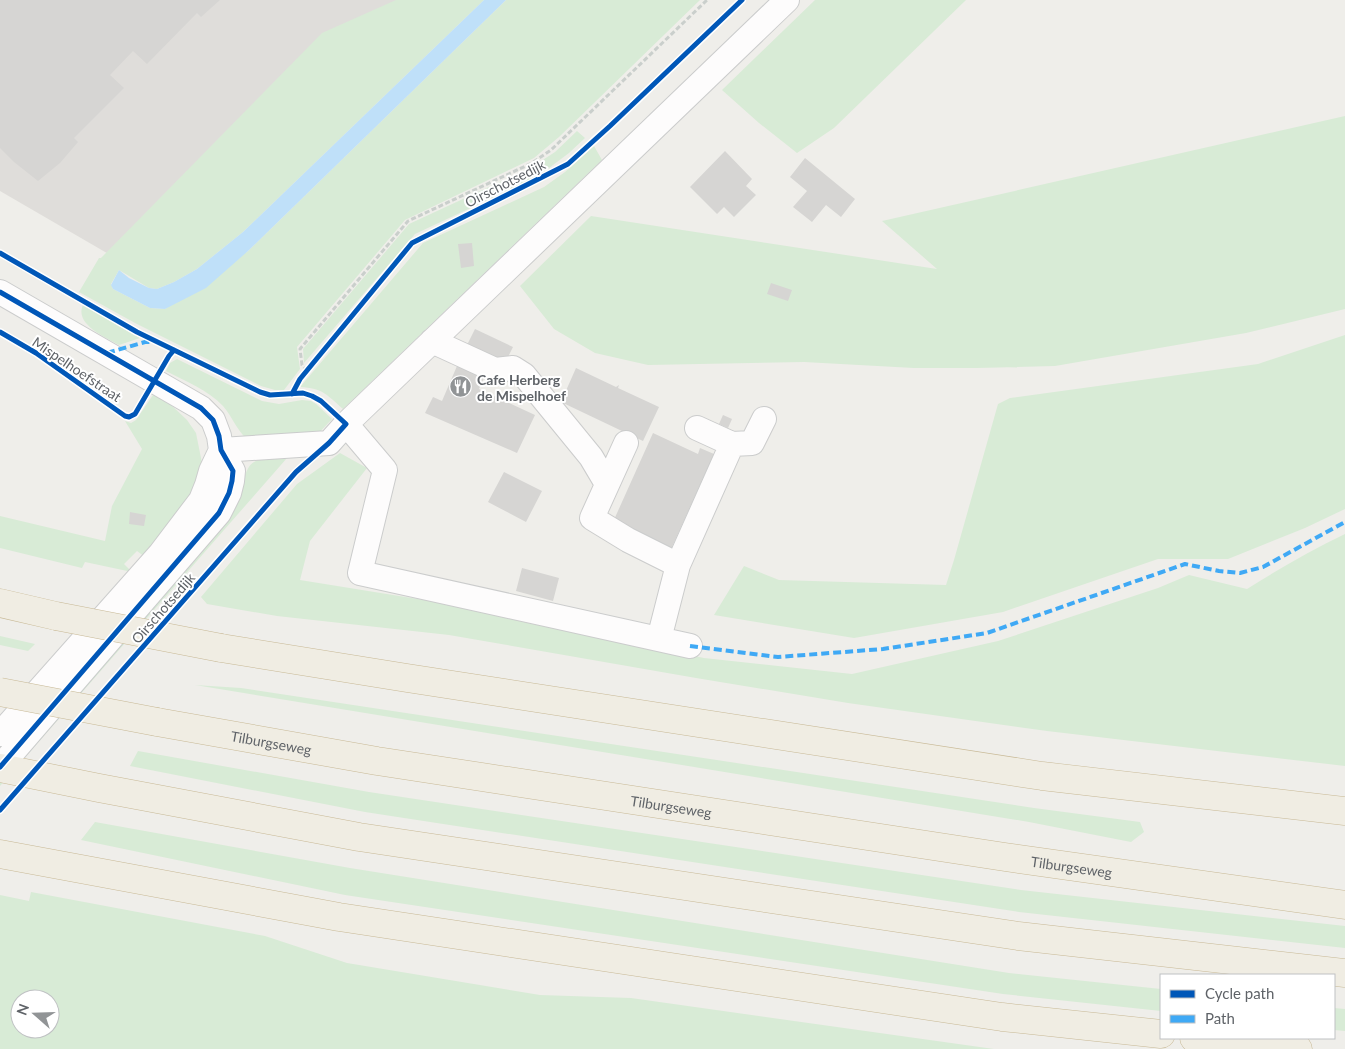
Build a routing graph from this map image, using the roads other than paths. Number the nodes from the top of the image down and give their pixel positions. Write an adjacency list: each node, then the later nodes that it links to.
1 (788, 0): 3 (street)
2 (0, 292): 9 (street, Mispelhoefstraat)
3 (432, 341): 5 (street); 10 (street)
4 (764, 419): 8 (street)
5 (346, 424): 9 (street); 13 (street)
6 (697, 428): 8 (street)
7 (626, 443): 10 (street)
8 (732, 444): 11 (street)
9 (221, 450): 16 (street); 17 (street, Oirschotsedijk)
10 (607, 484): 11 (street)
11 (678, 565): 13 (street)
12 (0, 603): 18 (highway, bridge)
13 (658, 639): 14 (street)
14 (690, 646)
15 (0, 692): 20 (highway, Tilburgseweg, bridge)
16 (0, 734)
17 (0, 767): 21 (highway)
18 (1345, 811)
19 (0, 854): 22 (highway)
20 (1345, 905)
21 (1345, 973)
22 (1160, 1034)
23 (1203, 1039): 24 (highway)
24 (1298, 1049)

